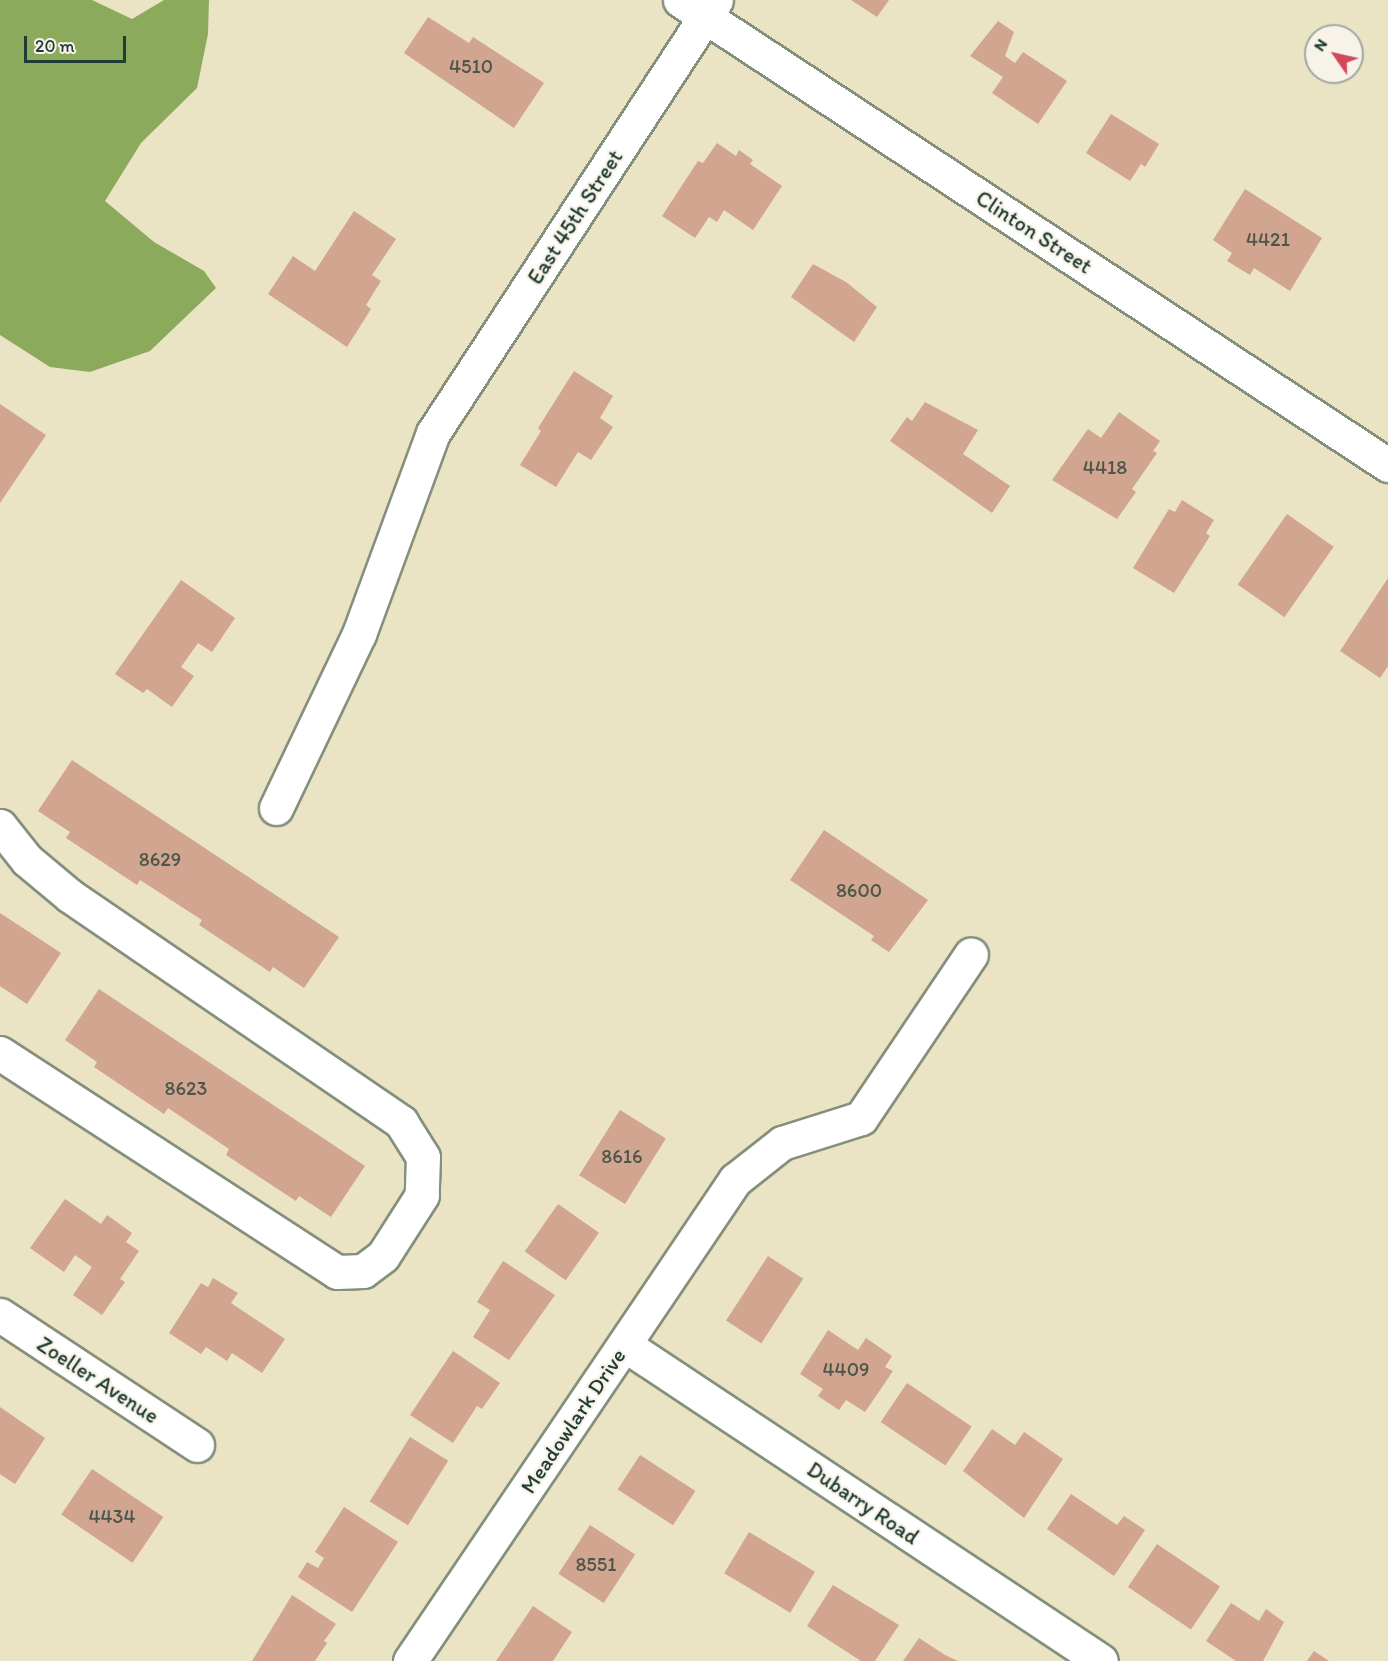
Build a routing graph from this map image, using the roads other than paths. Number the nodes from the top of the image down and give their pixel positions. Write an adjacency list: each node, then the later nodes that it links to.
1 (700, 6): 2 (street, Clinton Street); 3 (street, East 45th Street)
2 (1388, 465)
3 (276, 808)
4 (0, 826): 6 (street)
5 (971, 954): 8 (street, Meadowlark Drive)
6 (0, 1053)
7 (0, 1315): 9 (street, Zoeller Avenue)
8 (625, 1345): 10 (street, Meadowlark Drive); 11 (street, Dubarry Road)
9 (197, 1445)
10 (410, 1661)
11 (1101, 1661)

